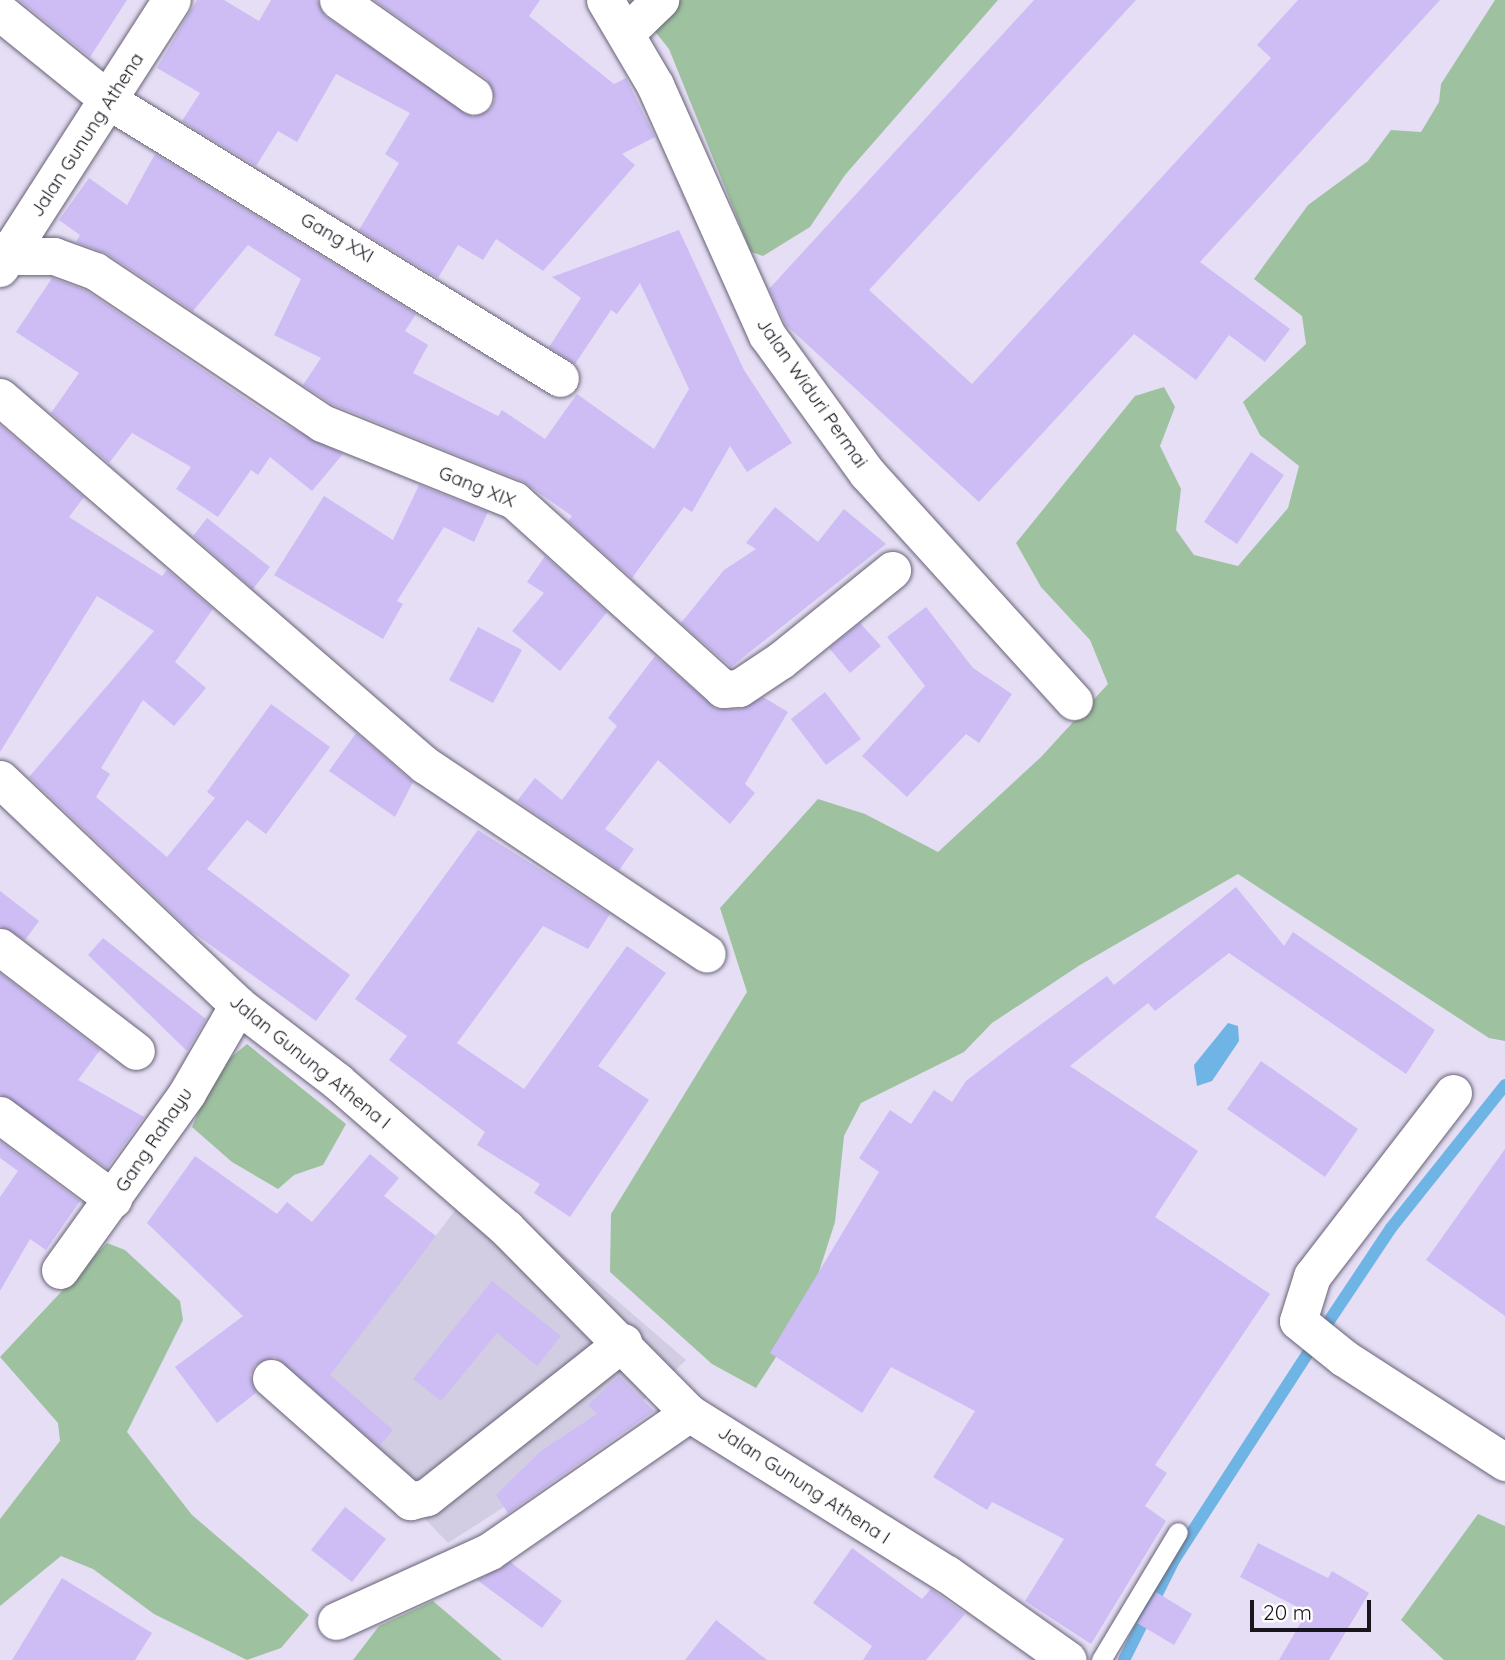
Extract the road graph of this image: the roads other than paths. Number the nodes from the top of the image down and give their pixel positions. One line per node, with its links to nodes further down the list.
1 (173, 0): 8 (street, Jalan Gunung Athena)
2 (338, 0): 7 (street)
3 (605, 0): 6 (street, Jalan Widuri Permai)
4 (660, 0): 6 (street)
5 (0, 12): 8 (street, Gang XXI)
6 (628, 31): 13 (street, Jalan Widuri Permai)
7 (474, 96)
8 (111, 102): 9 (street, Jalan Gunung Athena); 10 (street, Gang XXI)
9 (3, 258): 12 (street, Gang XIX)
10 (560, 378)
11 (0, 397): 16 (street)
12 (892, 570)
13 (1074, 701)
14 (0, 779): 17 (street, Jalan Gunung Athena I)
15 (0, 947): 18 (street)
16 (707, 954)
17 (238, 1005): 21 (street, Gang Rahayu); 23 (street, Jalan Gunung Athena I)
18 (136, 1051)
19 (1453, 1093): 26 (street)
20 (0, 1115): 21 (street)
21 (113, 1199): 22 (street, Gang Rahayu)
22 (61, 1270)
23 (622, 1342): 24 (street); 25 (street, Jalan Gunung Athena I)
24 (271, 1378)
25 (689, 1413): 28 (street); 29 (street, Jalan Gunung Athena I)
26 (1505, 1462)
27 (1178, 1532): 30 (lane)
28 (336, 1621)
29 (1068, 1660)
30 (1101, 1660)

